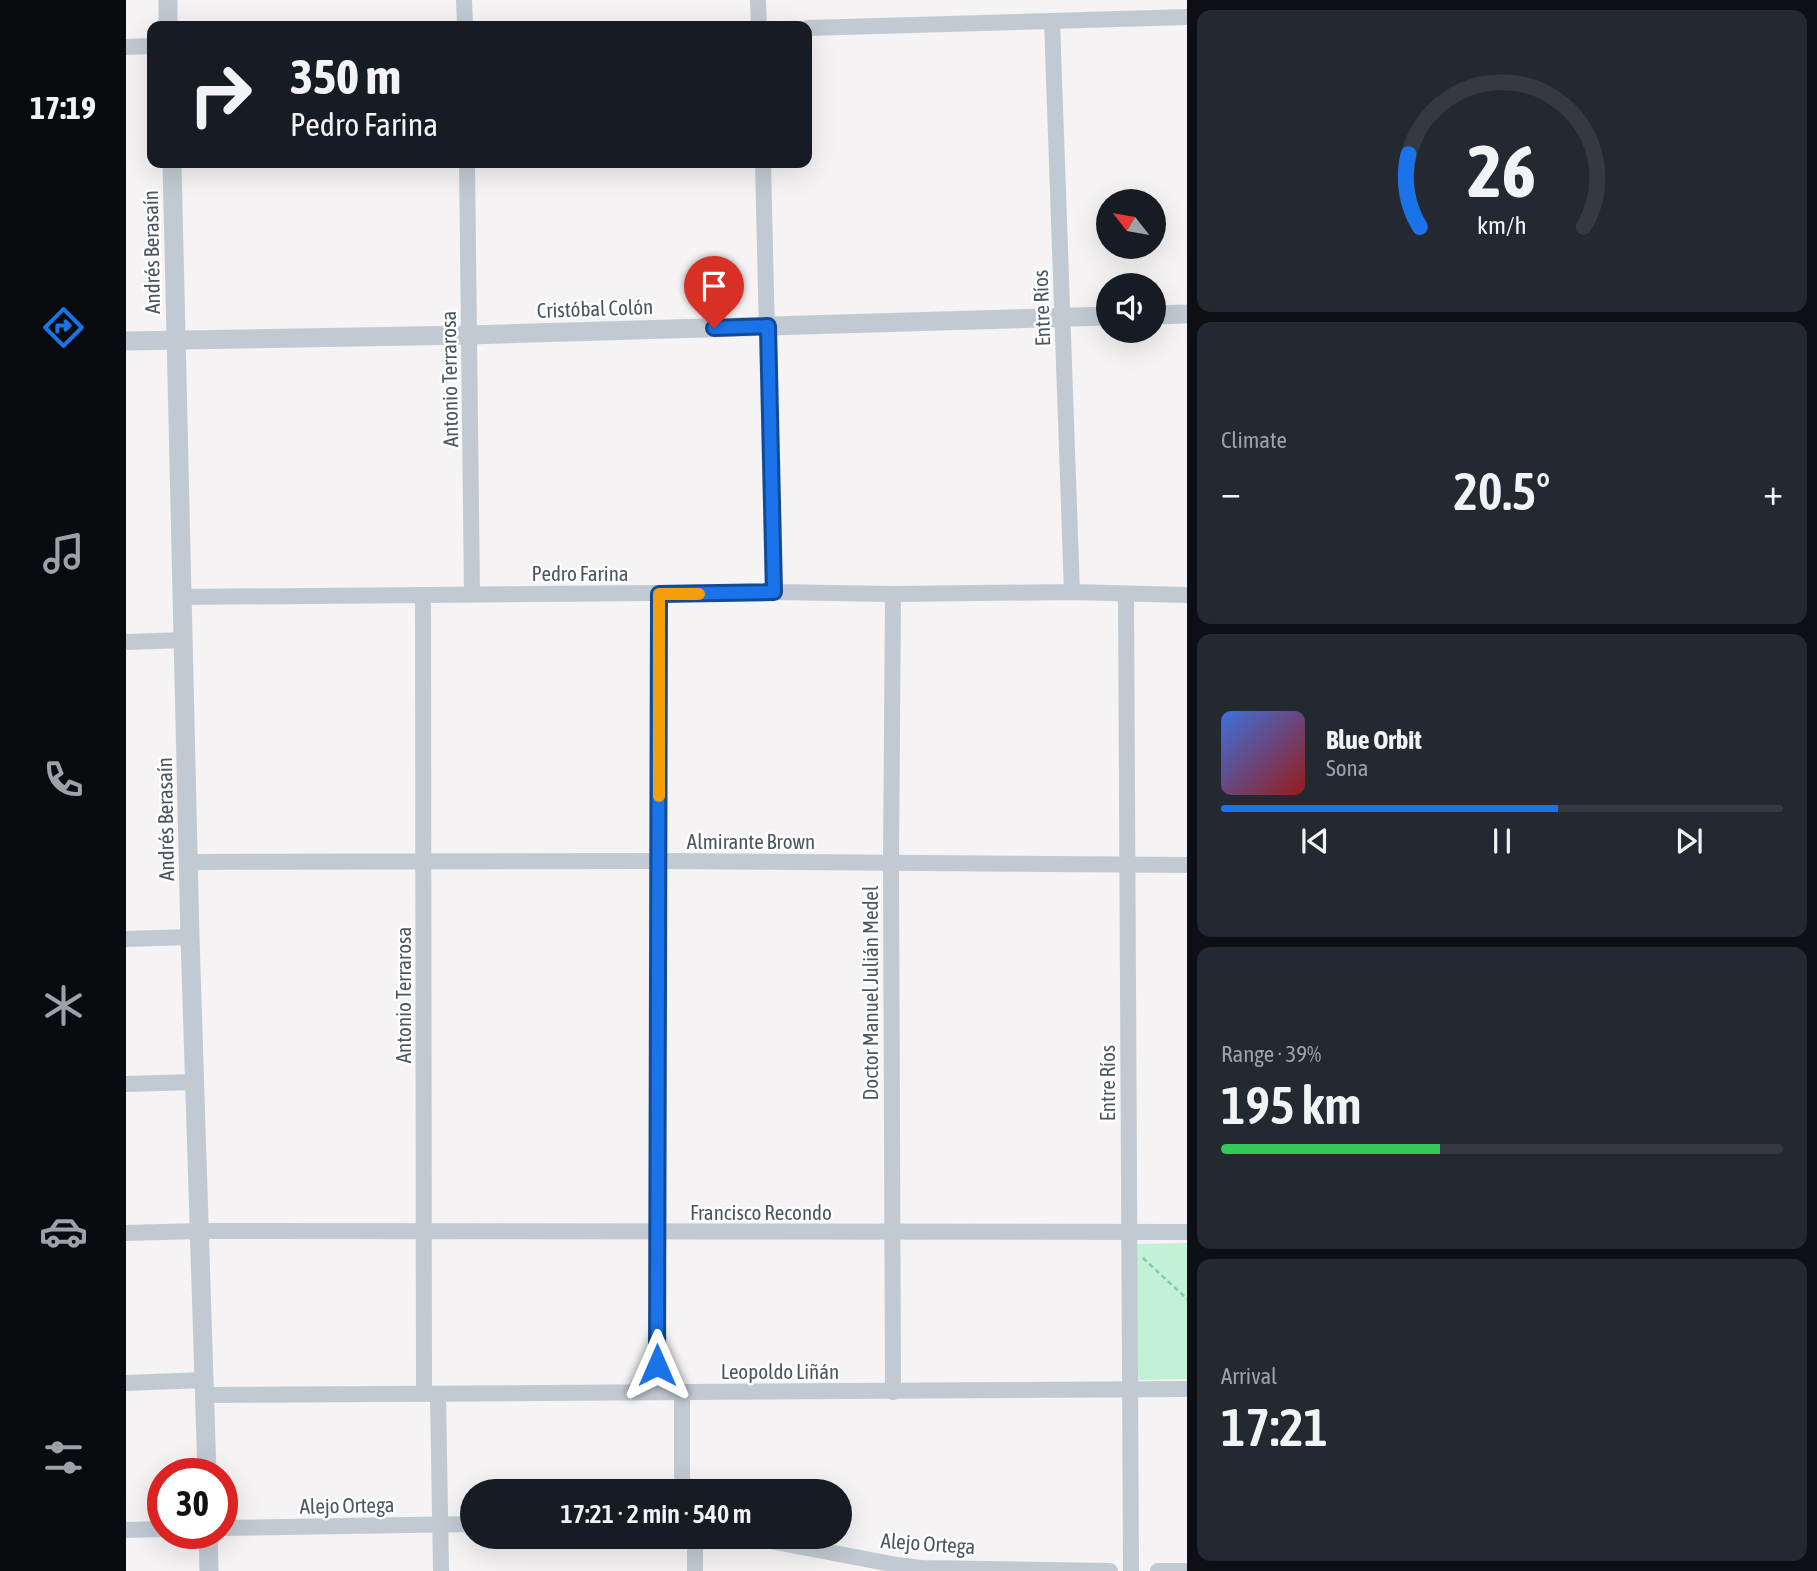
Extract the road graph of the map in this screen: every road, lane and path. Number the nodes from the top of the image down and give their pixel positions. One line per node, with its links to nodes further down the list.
1 (168, 0): 5 (street)
2 (464, 0): 6 (street)
3 (758, 0): 7 (street)
4 (1187, 17): 8 (street)
5 (168, 21)
6 (465, 21)
7 (759, 21)
8 (1052, 22): 9 (street); 18 (street, Entre Ríos)
9 (812, 28)
10 (147, 46): 11 (street)
11 (126, 47)
12 (172, 168): 21 (street, Andrés Berasaín)
13 (467, 168): 20 (street, Antonio Terrarosa)
14 (763, 168): 19 (street)
15 (1187, 314): 16 (street)
16 (1166, 315)
17 (1096, 316): 18 (street, Cristóbal Colón)
18 (1062, 317): 19 (street, Cristóbal Colón); 24 (street, Entre Ríos)
19 (768, 326): 20 (street, Cristóbal Colón); 23 (street)
20 (470, 335): 21 (street, Cristóbal Colón); 25 (street, Antonio Terrarosa)
21 (176, 339): 22 (street, Cristóbal Colón); 31 (street, Andrés Berasaín)
22 (126, 341)
23 (774, 592): 26 (street, Pedro Farina); 27 (street, Pedro Farina)
24 (1072, 592): 27 (street, Pedro Farina); 28 (street, Pedro Farina)
25 (472, 594): 26 (street, Pedro Farina); 29 (street, Pedro Farina)
26 (659, 594): 34 (street)
27 (893, 594): 37 (street, Doctor Manuel Julián Medel)
28 (1126, 594): 30 (street, Pedro Farina); 39 (street, Entre Ríos)
29 (423, 595): 31 (street, Pedro Farina); 36 (street, Antonio Terrarosa)
30 (1187, 595)
31 (182, 597): 32 (street, Andrés Berasaín)
32 (184, 640): 33 (street); 35 (street, Andrés Berasaín)
33 (126, 642)
34 (658, 861): 36 (street, Almirante Brown); 37 (street, Almirante Brown); 49 (street)
35 (188, 862): 36 (street, Almirante Brown); 40 (street, Andrés Berasaín)
36 (424, 862): 45 (street, Antonio Terrarosa)
37 (891, 863): 39 (street, Almirante Brown); 46 (street, Doctor Manuel Julián Medel)
38 (1187, 865): 39 (street, Almirante Brown)
39 (1126, 866): 50 (street, Entre Ríos)
40 (190, 937): 41 (street); 42 (street, Andrés Berasaín)
41 (126, 939)
42 (194, 1082): 43 (street); 44 (street, Andrés Berasaín)
43 (126, 1084)
44 (199, 1231): 45 (street, Francisco Recondo); 48 (street, Francisco Recondo); 53 (street, Andrés Berasaín)
45 (423, 1231): 49 (street, Francisco Recondo); 59 (street, Antonio Terrarosa)
46 (892, 1232): 49 (street, Francisco Recondo); 50 (street, Francisco Recondo); 58 (street, Doctor Manuel Julián Medel)
47 (1187, 1232): 50 (street, Francisco Recondo)
48 (126, 1233)
49 (657, 1233): 56 (street)
50 (1128, 1239): 51 (path); 54 (street, Entre Ríos)
51 (1187, 1299)
52 (126, 1383): 53 (street, Leopoldo Liñán)
53 (204, 1387): 59 (street, Leopoldo Liñán); 60 (street, Andrés Berasaín)
54 (1129, 1389): 55 (street, Leopoldo Liñán); 58 (street, Leopoldo Liñán); 74 (street, Entre Ríos)
55 (1187, 1389)
56 (657, 1392): 57 (street, Leopoldo Liñán); 59 (street, Leopoldo Liñán)
57 (682, 1392): 58 (street, Leopoldo Liñán); 61 (street)
58 (893, 1392)
59 (431, 1394): 62 (street, Antonio Terrarosa)
60 (206, 1458)
61 (682, 1479)
62 (441, 1524): 63 (street, Alejo Ortega); 64 (street, Alejo Ortega); 71 (street, Antonio Terrarosa)
63 (460, 1524)
64 (238, 1528)
65 (147, 1529): 66 (street)
66 (126, 1530)
67 (208, 1549): 70 (street)
68 (695, 1549): 72 (street)
69 (813, 1549): 73 (street, Alejo Ortega)
70 (209, 1571)
71 (442, 1571)
72 (695, 1571)
73 (1110, 1571)
74 (1131, 1571)
75 (1158, 1571): 76 (street)
76 (1187, 1571)

